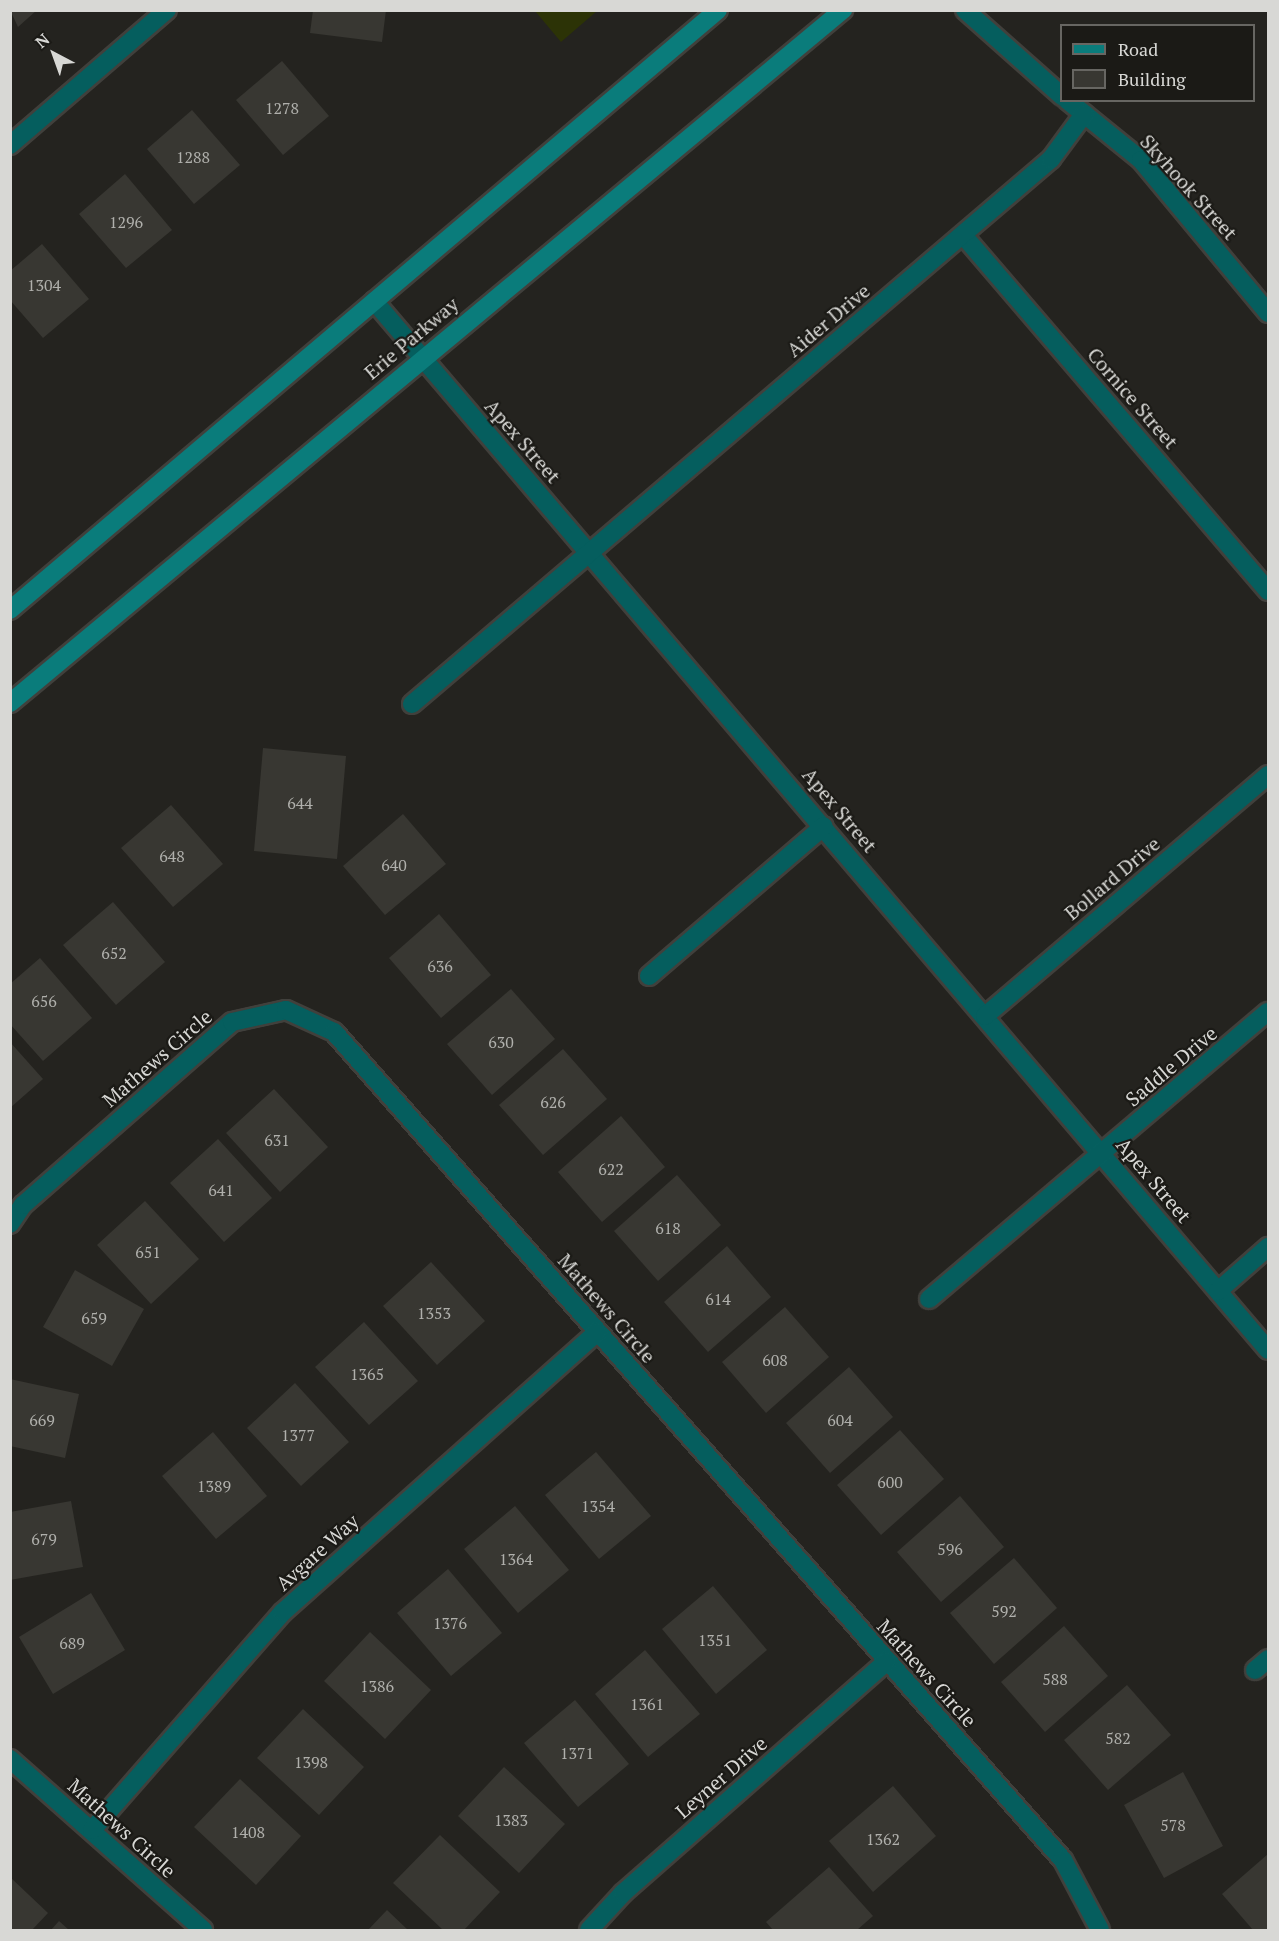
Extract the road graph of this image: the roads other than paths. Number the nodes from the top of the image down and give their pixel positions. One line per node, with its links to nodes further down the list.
1 (166, 10): 8 (street)
2 (718, 10): 10 (main road)
3 (843, 10): 12 (main road, Erie Parkway)
4 (965, 10): 5 (street)
5 (1060, 94)
6 (1069, 102): 7 (street, Skyhook Street)
7 (1084, 114): 9 (street, Aider Drive); 11 (street, Skyhook Street)
8 (10, 145)
9 (963, 235): 13 (street, Aider Drive); 14 (street, Cornice Street)
10 (374, 301): 12 (street, Apex Street); 15 (main road)
11 (1269, 313)
12 (422, 358): 13 (street, Apex Street); 16 (main road, Erie Parkway)
13 (590, 551): 17 (street, Aider Drive); 19 (street, Apex Street)
14 (1269, 591)
15 (10, 610)
16 (10, 703)
17 (412, 704)
18 (1269, 775): 22 (street, Bollard Drive)
19 (824, 826): 20 (street); 22 (street, Apex Street)
20 (649, 976)
21 (1269, 1012): 23 (street, Saddle Drive)
22 (985, 1016): 23 (street, Apex Street)
23 (1102, 1153): 26 (street, Apex Street); 27 (street, Saddle Drive)
24 (10, 1224): 28 (street, Mathews Circle)
25 (1269, 1247): 26 (street)
26 (1218, 1291): 29 (street, Apex Street)
27 (929, 1299)
28 (597, 1332): 30 (street, Mathews Circle); 32 (street, Avgare Way)
29 (1269, 1350)
30 (886, 1661): 34 (street, Leyner Drive); 35 (street, Mathews Circle)
31 (10, 1759): 32 (street, Mathews Circle)
32 (92, 1830): 33 (street, Mathews Circle)
33 (203, 1930)
34 (589, 1930)
35 (1100, 1930)

